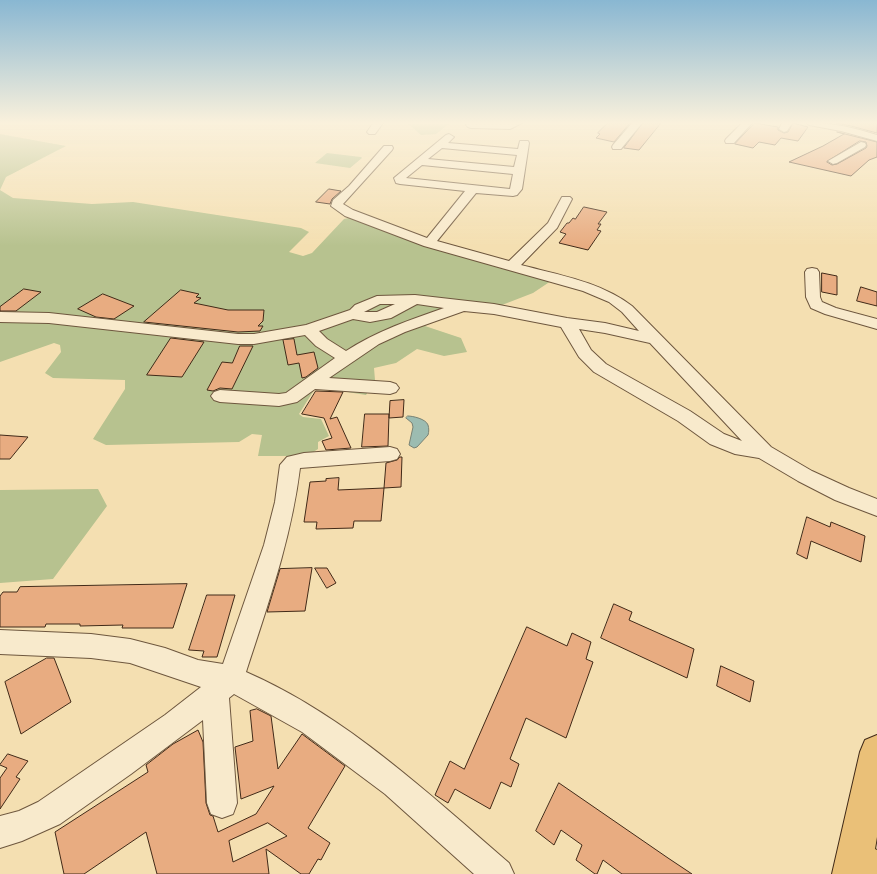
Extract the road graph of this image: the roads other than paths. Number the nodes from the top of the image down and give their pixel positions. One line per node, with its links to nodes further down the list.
1 (374, 164): 8 (street)
2 (419, 164): 6 (street)
3 (443, 164): 5 (street)
4 (519, 164): 5 (street)
5 (518, 170): 6 (street)
6 (473, 189): 8 (street)
7 (566, 199): 9 (street)
8 (429, 243): 9 (street)
9 (511, 267): 20 (street)
10 (812, 272): 17 (street)
11 (415, 299): 12 (street); 13 (street); 14 (street)
12 (463, 306): 16 (street); 18 (street)
13 (390, 313): 14 (street); 18 (street)
14 (354, 314): 19 (street)
15 (0, 317): 19 (street)
16 (567, 323): 20 (street); 25 (street)
17 (877, 324)
18 (403, 327): 21 (street)
19 (312, 333): 21 (street); 22 (street)
20 (655, 339): 25 (street)
21 (346, 358): 22 (street)
22 (318, 379): 23 (street); 24 (street)
23 (390, 388)
24 (220, 396)
25 (764, 452): 27 (street)
26 (390, 454): 29 (street)
27 (877, 508)
28 (0, 642): 29 (street)
29 (223, 685): 31 (street); 32 (street); 34 (street)
30 (877, 752): 33 (main road)
31 (222, 803)
32 (2, 834)
33 (861, 867)
34 (498, 874)

